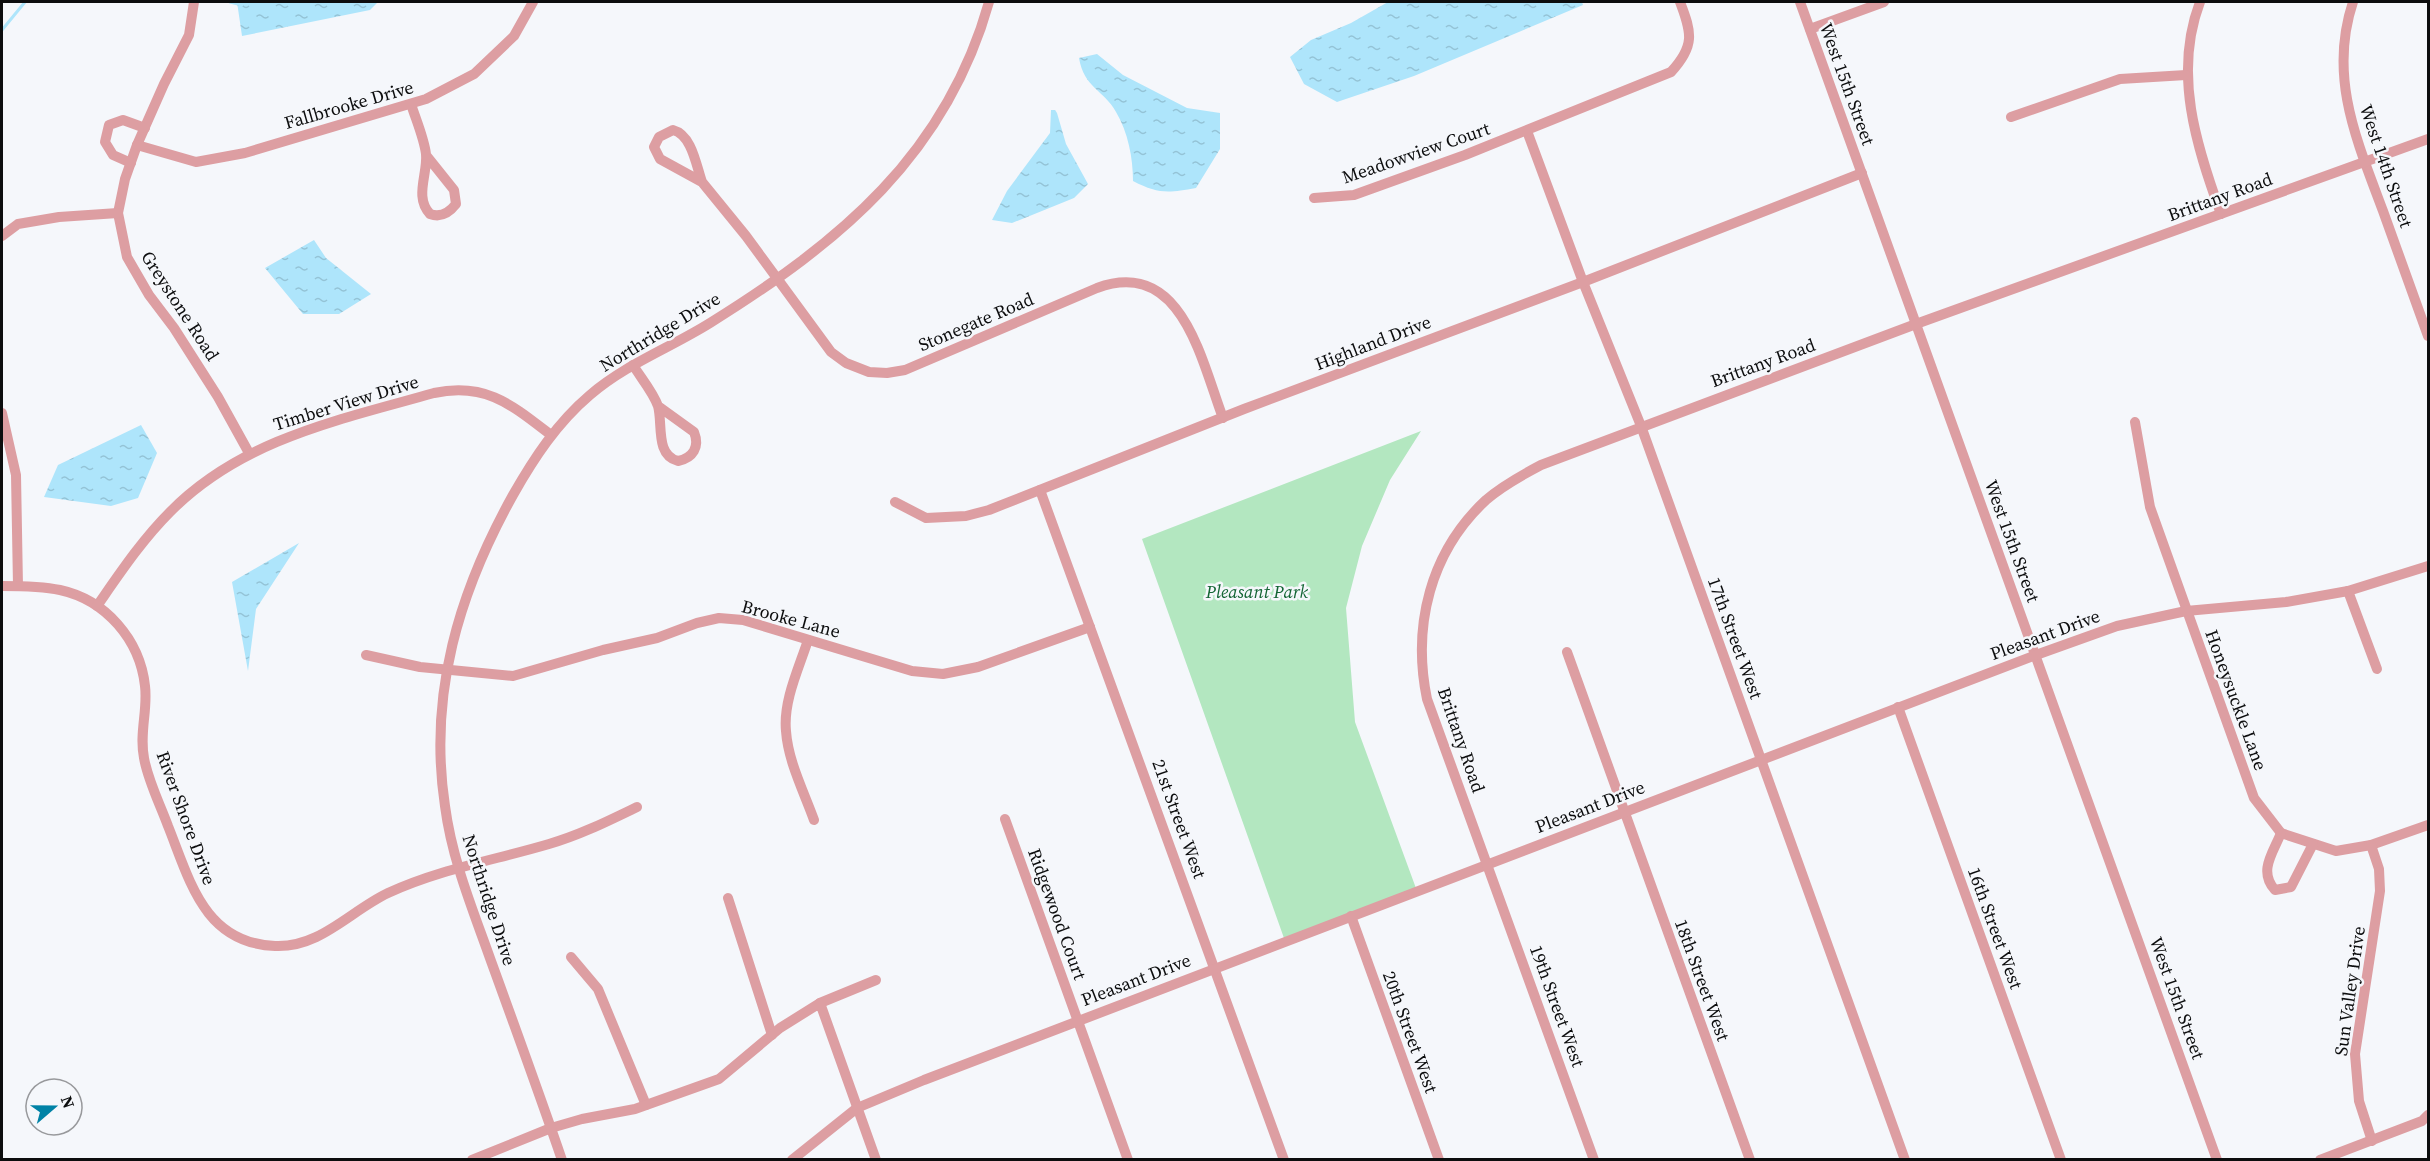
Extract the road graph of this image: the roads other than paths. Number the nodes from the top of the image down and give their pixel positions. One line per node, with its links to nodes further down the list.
1 (194, 2): 13 (street, Greystone Road)
2 (533, 2): 11 (street, Fallbrooke Drive)
3 (989, 2): 26 (street, Northridge Drive)
4 (1680, 2): 14 (street, Meadowview Court)
5 (1800, 2): 9 (street, West 15th Street)
6 (1884, 2): 9 (street)
7 (2200, 2): 10 (street)
8 (2354, 2): 18 (street, West 14th Street)
9 (1810, 29): 20 (street, West 15th Street)
10 (2186, 75): 12 (street); 24 (street)
11 (411, 104): 16 (street, Fallbrooke Drive); 17 (street)
12 (2011, 117)
13 (145, 128): 16 (street, Greystone Road); 19 (street)
14 (1527, 131): 22 (street, Meadowview Court); 27 (street, 17th Street West)
15 (2428, 139): 18 (street, Brittany Road)
16 (137, 145): 19 (street, Greystone Road)
17 (426, 155): 17 (street)
18 (2365, 162): 24 (street, Brittany Road); 29 (street, West 14th Street)
19 (131, 163): 23 (street, Greystone Road)
20 (1862, 173): 27 (street, Highland Drive); 30 (street, West 15th Street)
21 (702, 182): 21 (street); 26 (street, Stonegate Road)
22 (1314, 198)
23 (118, 213): 25 (street); 39 (street, Greystone Road)
24 (2221, 214): 30 (street, Brittany Road)
25 (2, 236)
26 (777, 278): 32 (street, Northridge Drive); 35 (street, Stonegate Road)
27 (1583, 282): 35 (street, Highland Drive); 37 (street, 17th Street West)
28 (2428, 301): 29 (street)
29 (2417, 305): 31 (street, West 14th Street)
30 (1916, 324): 37 (street, Brittany Road); 52 (street, West 15th Street)
31 (2428, 336)
32 (633, 365): 33 (street); 38 (street, Northridge Drive)
33 (658, 406): 33 (street)
34 (2, 413): 44 (street)
35 (1223, 418): 40 (street, Highland Drive)
36 (2135, 422): 47 (street, Honeysuckle Lane)
37 (1641, 426): 56 (street, 17th Street West); 65 (street, Brittany Road)
38 (551, 435): 39 (street, Timber View Drive); 54 (street, Northridge Drive)
39 (249, 453): 46 (street, Timber View Drive)
40 (1040, 490): 41 (street, Highland Drive); 48 (street, 21st Street West)
41 (895, 502)
42 (2428, 566): 45 (street, Pleasant Drive)
43 (2, 586): 44 (street, River Shore Drive)
44 (18, 586): 46 (street, River Shore Drive)
45 (2348, 591): 47 (street, Pleasant Drive); 53 (street)
46 (97, 606): 66 (street, River Shore Drive)
47 (2186, 611): 52 (street, Pleasant Drive); 62 (street, Honeysuckle Lane)
48 (1090, 627): 49 (street, Brooke Lane); 70 (street, 21st Street West)
49 (808, 640): 54 (street, Brooke Lane); 60 (street)
50 (1567, 652): 58 (street, 18th Street West)
51 (366, 655): 54 (street, Brooke Lane)
52 (2036, 655): 55 (street, Pleasant Drive); 91 (street, West 15th Street)
53 (2377, 669)
54 (445, 671): 66 (street, Northridge Drive)
55 (1898, 707): 56 (street, Pleasant Drive); 90 (street, 16th Street West)
56 (1761, 759): 58 (street, Pleasant Drive); 89 (street, 17th Street West)
57 (637, 807): 66 (street, River Shore Drive)
58 (1624, 812): 65 (street, Pleasant Drive); 88 (street, 18th Street West)
59 (1005, 819): 73 (street, Ridgewood Court)
60 (814, 820)
61 (2428, 825): 64 (street)
62 (2282, 833): 63 (street); 63 (street)
63 (2313, 844): 64 (street)
64 (2371, 845): 79 (street, Sun Valley Drive)
65 (1488, 864): 68 (street, Pleasant Drive); 87 (street, 19th Street West)
66 (457, 867): 78 (street, Northridge Drive)
67 (728, 898): 74 (street)
68 (1351, 916): 70 (street, Pleasant Drive); 86 (street, 20th Street West)
69 (571, 957): 75 (street)
70 (1215, 968): 73 (street, Pleasant Drive); 85 (street, 21st Street West)
71 (876, 980): 72 (street)
72 (820, 1004): 74 (street); 76 (street)
73 (1078, 1020): 76 (street, Pleasant Drive); 84 (street, Ridgewood Court)
74 (772, 1035): 75 (street)
75 (646, 1105): 78 (street)
76 (857, 1108): 82 (street, Pleasant Drive); 83 (street)
77 (2428, 1115): 79 (street)
78 (551, 1128): 80 (street); 81 (street, Northridge Drive)
79 (2372, 1141): 92 (street)
80 (472, 1160)
81 (562, 1160)
82 (792, 1160)
83 (876, 1160)
84 (1128, 1160)
85 (1284, 1160)
86 (1439, 1160)
87 (1594, 1160)
88 (1750, 1160)
89 (1905, 1160)
90 (2061, 1160)
91 (2217, 1160)
92 (2320, 1160)

